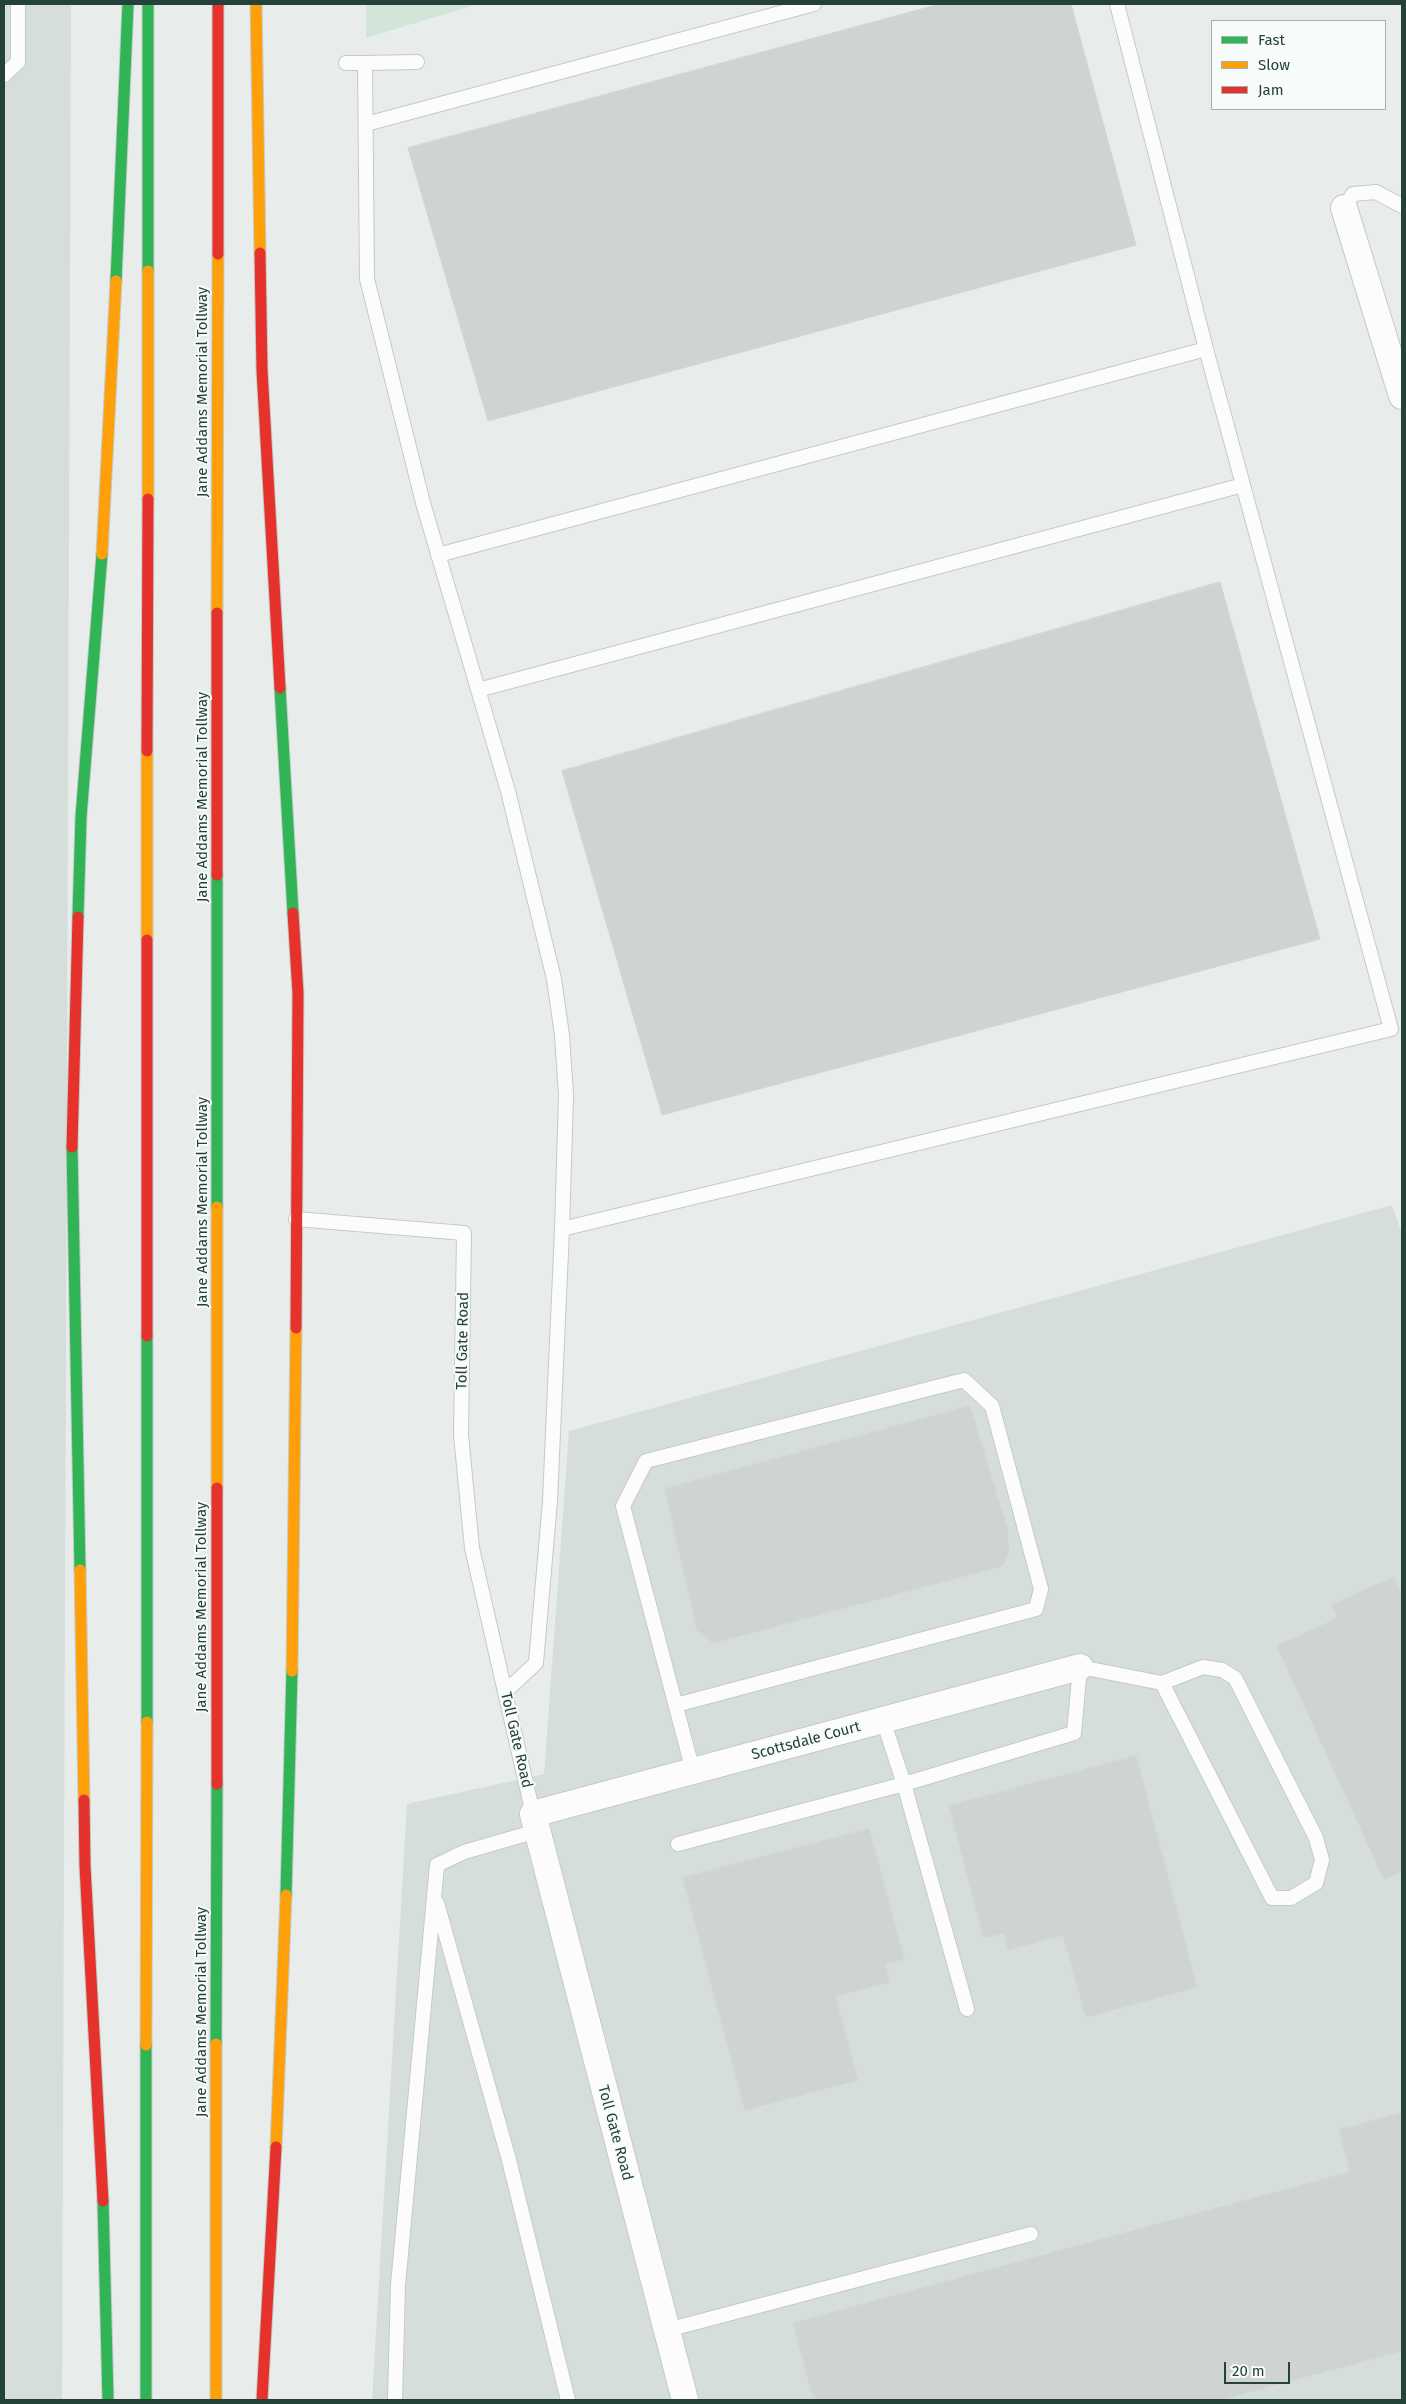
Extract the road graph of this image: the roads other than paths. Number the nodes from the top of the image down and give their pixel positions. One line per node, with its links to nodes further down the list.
1 (18, 4): 11 (lane)
2 (128, 4): 35 (highway)
3 (148, 4): 36 (highway)
4 (218, 4): 37 (highway, Jane Addams Memorial Tollway)
5 (256, 4): 20 (highway)
6 (814, 4): 12 (lane)
7 (1117, 4): 15 (lane)
8 (417, 62): 10 (lane)
9 (346, 63): 10 (lane)
10 (365, 63): 12 (lane)
11 (4, 75)
12 (366, 124): 18 (lane)
13 (1402, 206): 14 (lane)
14 (1344, 208): 16 (street)
15 (1206, 349): 17 (lane); 18 (lane)
16 (1402, 396)
17 (1243, 485): 19 (lane); 21 (lane)
18 (438, 555): 19 (lane)
19 (478, 690): 21 (lane)
20 (296, 1219): 24 (lane, Toll Gate Road); 38 (highway)
21 (562, 1229): 24 (lane)
22 (1080, 1667): 23 (lane); 26 (street, Scottsdale Court); 28 (lane)
23 (1162, 1683): 23 (lane)
24 (504, 1692): 29 (lane, Toll Gate Road)
25 (676, 1705): 25 (lane); 27 (lane)
26 (883, 1720): 27 (street, Scottsdale Court); 28 (lane)
27 (693, 1771): 29 (street, Scottsdale Court)
28 (904, 1784): 30 (lane); 32 (lane)
29 (535, 1822): 31 (lane); 34 (street, Toll Gate Road)
30 (678, 1844)
31 (434, 1894): 39 (lane); 40 (lane)
32 (967, 2009)
33 (1031, 2234): 34 (lane)
34 (666, 2330): 41 (street, Toll Gate Road)
35 (108, 2400)
36 (146, 2400)
37 (216, 2400)
38 (262, 2400)
39 (395, 2400)
40 (568, 2400)
41 (685, 2400)

